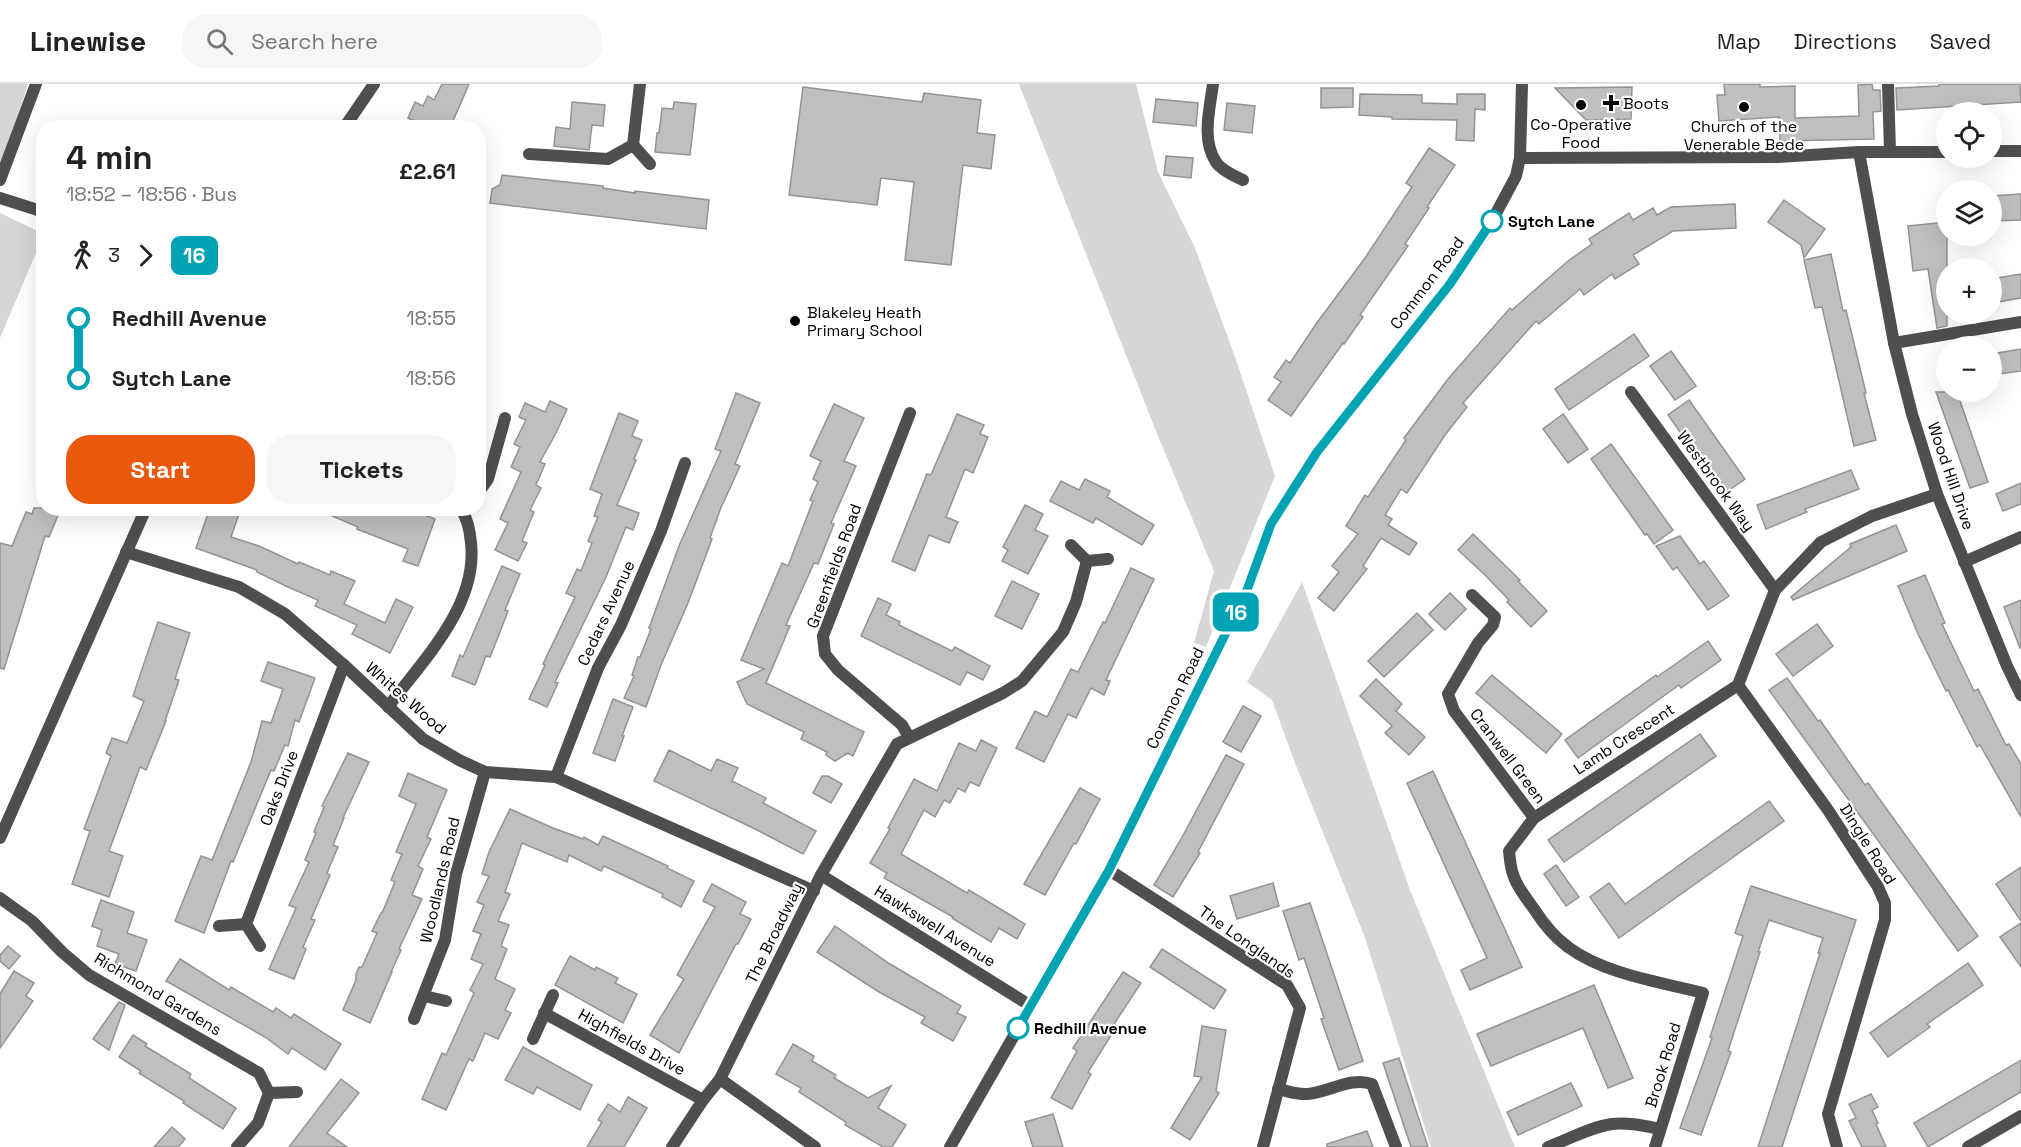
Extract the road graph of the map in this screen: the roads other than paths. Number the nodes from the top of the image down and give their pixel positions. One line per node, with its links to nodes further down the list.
1 (36, 84): 17 (street)
2 (374, 84): 7 (street)
3 (640, 84): 8 (street)
4 (1213, 84): 18 (street)
5 (1522, 84): 15 (street, Common Road)
6 (1888, 84): 12 (street)
7 (349, 120)
8 (633, 145): 14 (street); 16 (street)
9 (2002, 151): 10 (street)
10 (2021, 151)
11 (1859, 152): 12 (street); 15 (street); 22 (street, Wood Hill Drive)
12 (1890, 152): 13 (street)
13 (1936, 152)
14 (530, 154)
15 (1520, 158): 48 (street, Common Road)
16 (651, 164)
17 (0, 180)
18 (1243, 180)
19 (0, 198): 20 (street)
20 (36, 209)
21 (2021, 322): 22 (street)
22 (1894, 343): 28 (street, Wood Hill Drive)
23 (1631, 392): 37 (street, Westbrook Way)
24 (910, 413): 43 (street, Greenfields Road)
25 (505, 418): 27 (street)
26 (685, 463): 45 (street, Cedars Avenue)
27 (486, 482)
28 (1937, 494): 36 (street, Wood Hill Drive); 37 (street)
29 (142, 516): 33 (street)
30 (466, 516): 42 (street)
31 (2021, 537): 36 (street)
32 (1071, 545): 35 (street)
33 (126, 552): 39 (street, Whites Wood); 47 (street)
34 (1108, 559): 35 (street)
35 (1087, 561): 43 (street, The Broadway)
36 (1964, 561): 41 (street, Wood Hill Drive)
37 (1775, 590): 40 (street)
38 (1472, 594): 46 (street, Cranwell Green)
39 (344, 665): 42 (street, Whites Wood); 52 (street, Oaks Drive)
40 (1738, 685): 46 (street, Lamb Crescent); 78 (street, Dingle Road)
41 (2021, 695)
42 (388, 707): 44 (street, Whites Wood)
43 (909, 737): 49 (street, The Broadway)
44 (485, 772): 45 (street, Whites Wood); 57 (street, Woodlands Road)
45 (556, 777): 50 (street, Whites Wood)
46 (1534, 818): 55 (street, Lamb Crescent)
47 (0, 838)
48 (1109, 870): 59 (street, Common Road); 64 (street, The Longlands)
49 (821, 875): 50 (street, The Broadway); 59 (street, Hawkswell Avenue)
50 (814, 891): 63 (street, The Broadway)
51 (0, 898): 66 (street, Richmond Gardens)
52 (246, 924): 53 (street); 54 (street)
53 (219, 926)
54 (260, 945)
55 (1703, 993): 69 (street, Brook Road)
56 (553, 995): 60 (street)
57 (424, 996): 58 (street); 61 (street, Woodlands Road)
58 (447, 1001)
59 (1031, 1006): 73 (street, Common Road)
60 (544, 1013): 62 (street); 67 (street, Highfields Drive)
61 (414, 1019)
62 (533, 1039)
63 (720, 1079): 67 (street, The Broadway); 72 (street)
64 (1278, 1089): 74 (street, The Longlands); 75 (street)
65 (297, 1092): 66 (street)
66 (269, 1094): 70 (street)
67 (703, 1100): 71 (street, The Broadway)
68 (2021, 1116): 79 (street)
69 (1660, 1129): 76 (street); 77 (street, Brook Road)
70 (237, 1147)
71 (672, 1147)
72 (815, 1147)
73 (950, 1147)
74 (1263, 1147)
75 (1396, 1147)
76 (1548, 1147)
77 (1655, 1147)
78 (1837, 1147)
79 (1968, 1147)

